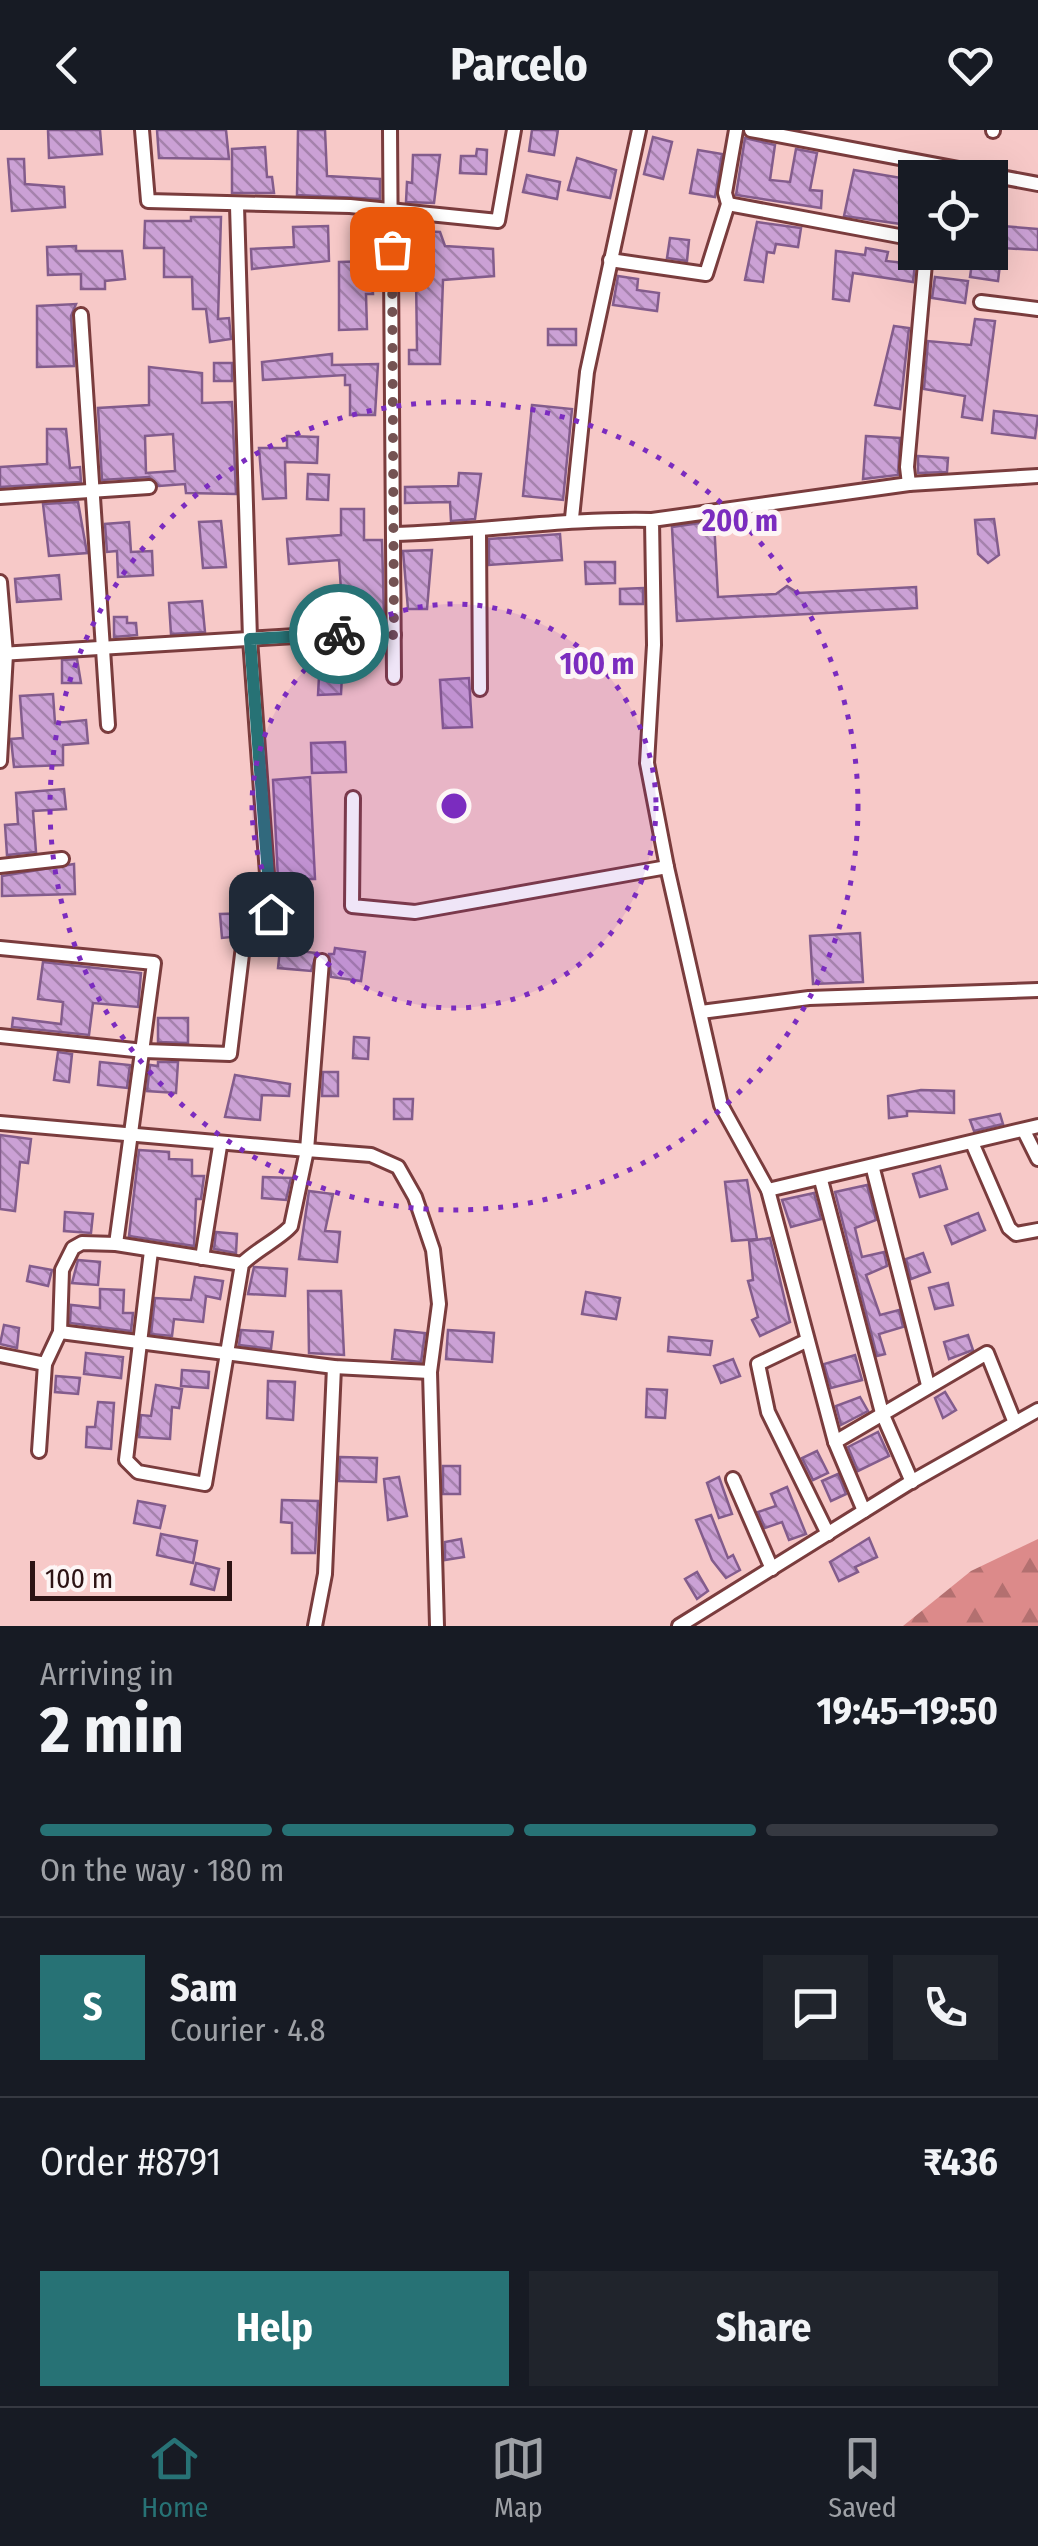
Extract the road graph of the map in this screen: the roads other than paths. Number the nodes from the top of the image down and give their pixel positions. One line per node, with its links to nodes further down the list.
1 (142, 130): 11 (street)
2 (390, 130): 12 (street)
3 (514, 130): 12 (street)
4 (639, 130): 14 (street)
5 (736, 130): 10 (street)
6 (750, 130): 7 (street)
7 (898, 162)
8 (1008, 180): 9 (street)
9 (1038, 184)
10 (728, 204): 13 (street); 14 (street)
11 (236, 206): 12 (street); 30 (street)
12 (392, 213): 27 (street)
13 (898, 235)
14 (610, 260): 24 (street)
15 (924, 270): 20 (street)
16 (981, 302): 17 (street)
17 (1038, 310)
18 (81, 315): 22 (street)
19 (1038, 476): 20 (street)
20 (910, 484): 25 (street)
21 (149, 487): 22 (street)
22 (90, 491): 23 (street); 31 (street)
23 (0, 497)
24 (572, 518): 25 (street); 26 (street)
25 (652, 520): 40 (street)
26 (479, 532): 27 (street); 34 (street)
27 (394, 534): 29 (street)
28 (0, 582): 32 (street)
29 (394, 635): 30 (street); 33 (street)
30 (250, 639): 31 (street); 46 (street)
31 (103, 650): 32 (street); 35 (street)
32 (3, 654): 36 (street)
33 (394, 677)
34 (480, 689)
35 (108, 726)
36 (0, 761)
37 (352, 798): 40 (street)
38 (62, 859): 39 (street)
39 (0, 866)
40 (667, 867): 44 (street)
41 (0, 948): 46 (street)
42 (322, 960): 52 (street)
43 (1038, 990): 44 (street)
44 (701, 1012): 56 (street)
45 (0, 1036): 46 (street)
46 (144, 1051): 49 (street)
47 (0, 1123): 49 (street)
48 (1031, 1129): 50 (street); 53 (street)
49 (132, 1137): 51 (street); 58 (street)
50 (972, 1145): 54 (street); 57 (street)
51 (220, 1146): 52 (street); 60 (street)
52 (307, 1150): 61 (street); 69 (street)
53 (1038, 1159)
54 (872, 1169): 55 (street); 70 (street)
55 (821, 1180): 56 (street); 72 (street)
56 (768, 1190): 64 (street)
57 (1038, 1230)
58 (116, 1244): 59 (street); 62 (street)
59 (152, 1251): 60 (street); 63 (street)
60 (202, 1258): 61 (street)
61 (242, 1264): 65 (street)
62 (60, 1332): 63 (street); 67 (street)
63 (140, 1340): 65 (street); 65 (street)
64 (806, 1341): 74 (street); 79 (street)
65 (227, 1352): 68 (street)
66 (0, 1356): 67 (street)
67 (44, 1364): 75 (street)
68 (334, 1366): 69 (street); 81 (street)
69 (430, 1372): 82 (street)
70 (928, 1385): 72 (street); 73 (street)
71 (1038, 1410): 73 (street)
72 (882, 1413): 74 (street); 77 (street)
73 (1015, 1423): 77 (street)
74 (834, 1442): 78 (street)
75 (39, 1451)
76 (734, 1478): 80 (street)
77 (912, 1482): 78 (street)
78 (864, 1511): 79 (street)
79 (828, 1534): 80 (street)
80 (772, 1569): 83 (street)
81 (315, 1626)
82 (436, 1626)
83 (679, 1626)

